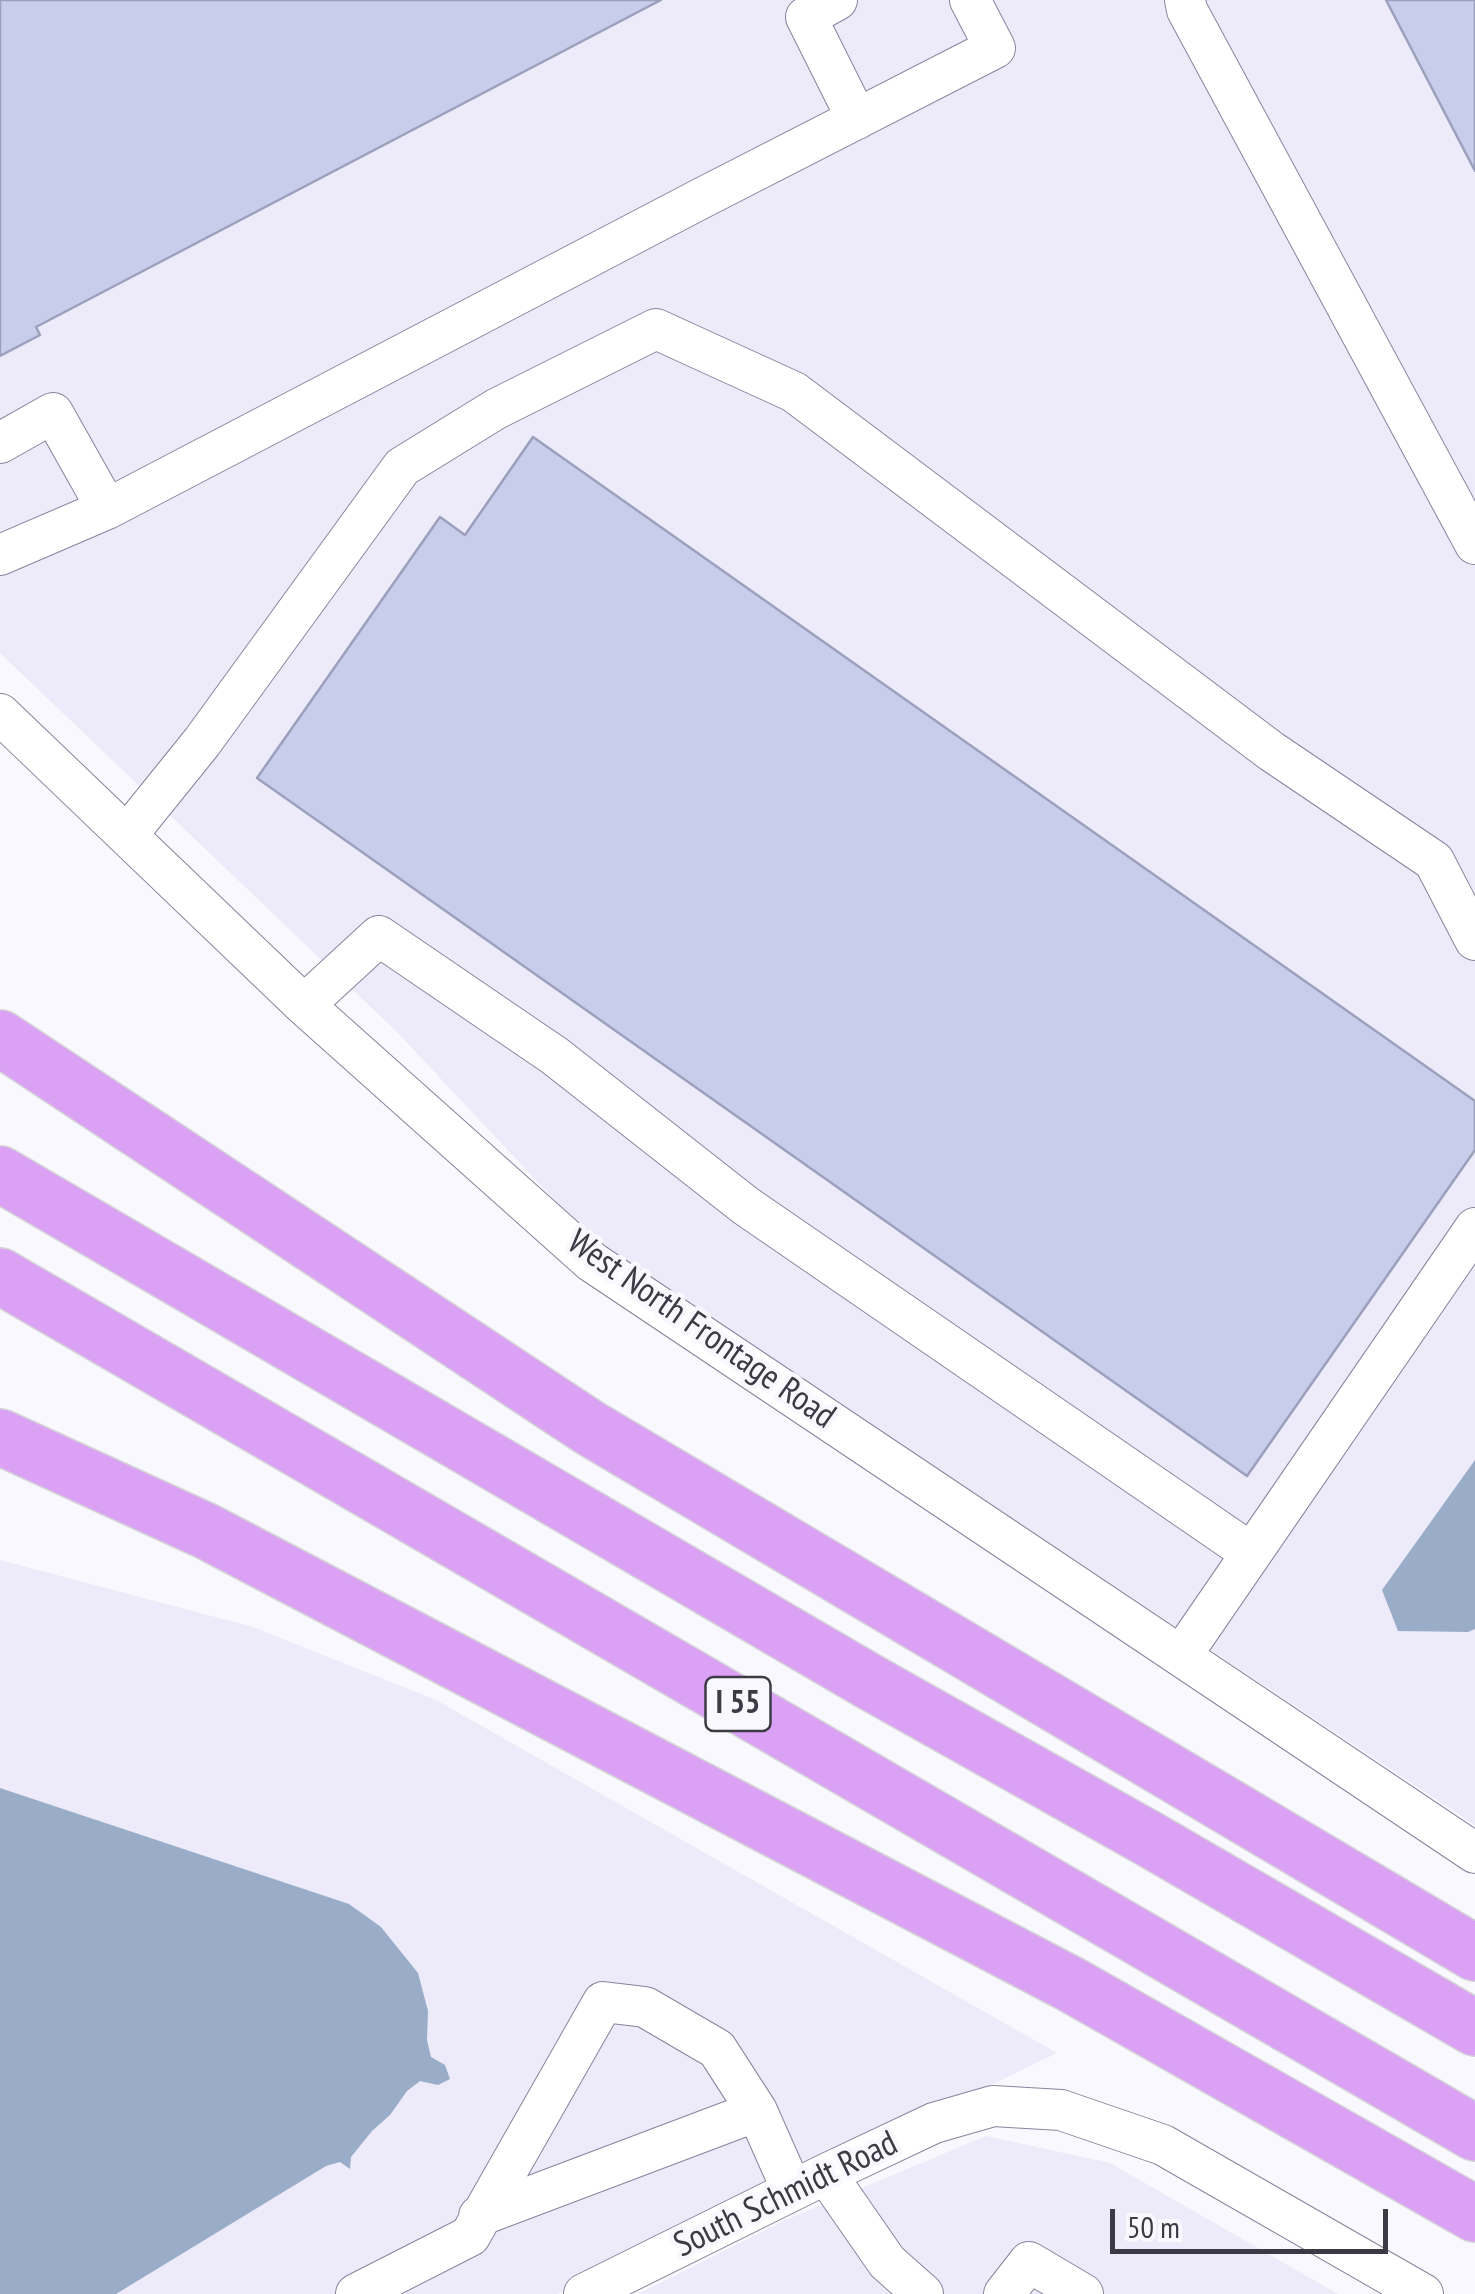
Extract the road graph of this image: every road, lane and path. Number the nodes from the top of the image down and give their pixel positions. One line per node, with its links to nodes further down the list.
1 (837, 0): 4 (street)
2 (970, 0): 4 (street)
3 (1186, 0): 7 (street)
4 (857, 119): 6 (street)
5 (0, 442): 6 (street)
6 (107, 509): 8 (street)
7 (1475, 544)
8 (0, 555)
9 (0, 714): 10 (street, West North Frontage Road)
10 (127, 835): 11 (street); 12 (street, West North Frontage Road)
11 (1475, 940)
12 (304, 1004): 18 (street); 19 (street, West North Frontage Road)
13 (0, 1038): 21 (highway)
14 (0, 1174): 22 (highway, I 55)
15 (1475, 1228): 18 (street)
16 (0, 1276): 24 (highway, I 55)
17 (0, 1437): 26 (highway)
18 (1252, 1553): 19 (street)
19 (1181, 1656): 20 (street, West North Frontage Road)
20 (1475, 1854)
21 (1475, 1953)
22 (1475, 2028)
23 (757, 2111): 25 (street); 27 (street); 27 (street)
24 (1475, 2133)
25 (809, 2182): 29 (street, South Schmidt Road); 30 (street); 33 (street, South Schmidt Road)
26 (1475, 2214)
27 (479, 2216): 28 (street)
28 (356, 2294)
29 (584, 2294)
30 (923, 2294)
31 (1004, 2294): 32 (street)
32 (1083, 2294)
33 (1423, 2294)

